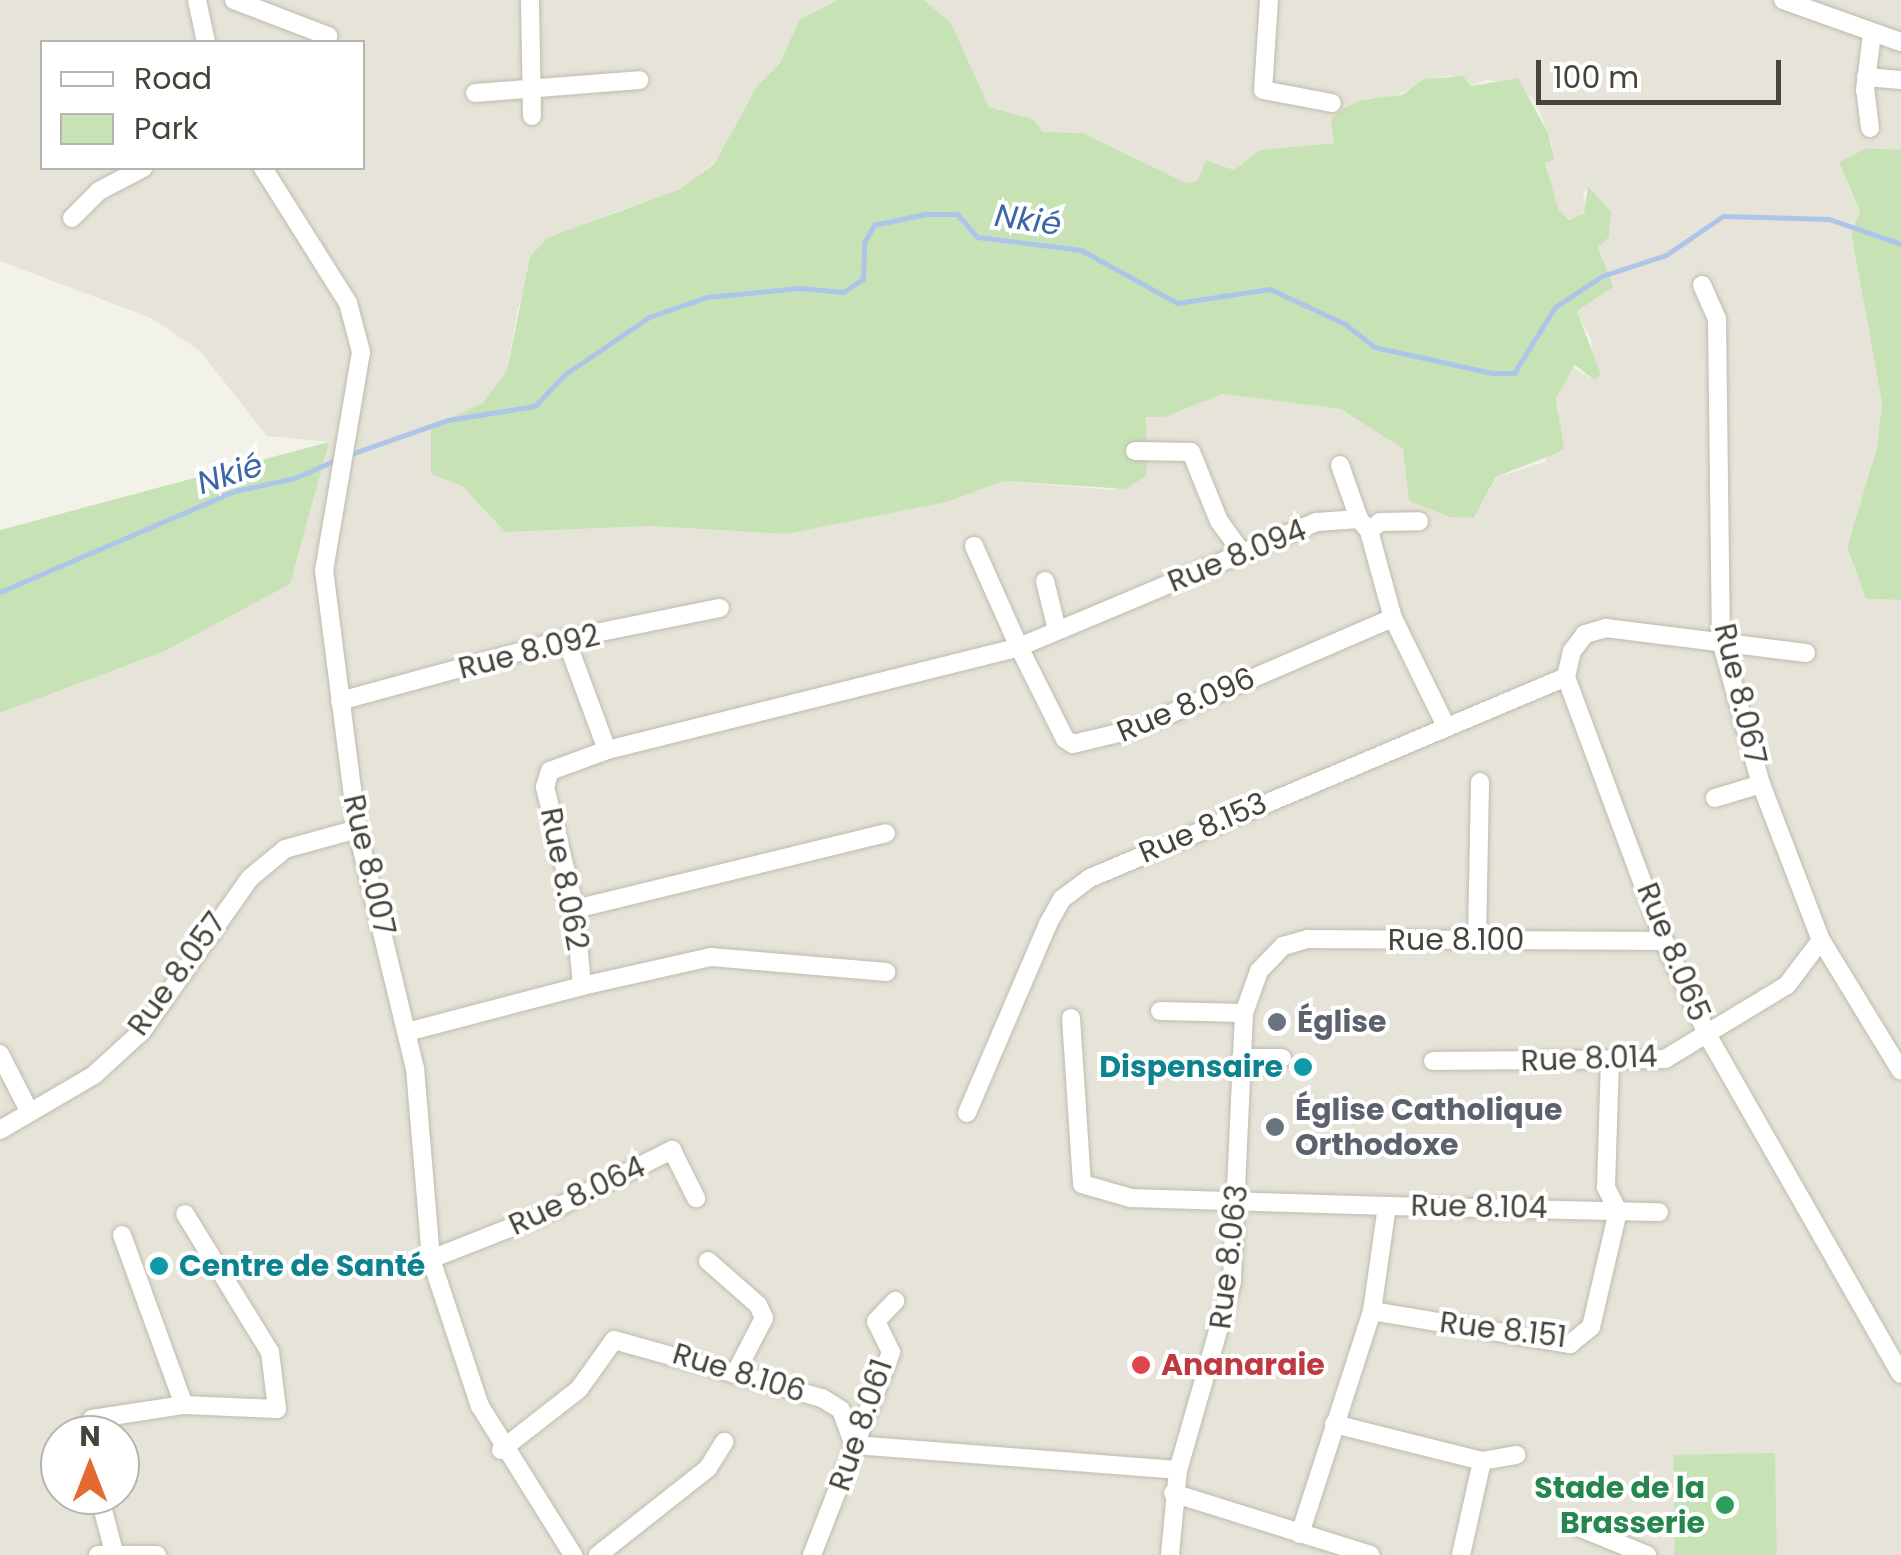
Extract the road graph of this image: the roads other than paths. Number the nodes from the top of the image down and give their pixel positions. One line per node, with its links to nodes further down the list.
1 (197, 0): 8 (street)
2 (234, 0): 7 (street)
3 (530, 0): 13 (street)
4 (1269, 0): 15 (street)
5 (1783, 0): 6 (street)
6 (1872, 34): 9 (street); 10 (street)
7 (328, 36)
8 (206, 40)
9 (1901, 42)
10 (1866, 77): 12 (street); 17 (street)
11 (639, 80): 13 (street)
12 (1901, 80)
13 (534, 91): 14 (street); 16 (street)
14 (475, 93)
15 (1332, 103)
16 (532, 116)
17 (1870, 128)
18 (139, 170): 20 (street)
19 (264, 170): 37 (street, Rue 8.007)
20 (72, 218)
21 (1702, 285): 33 (street, Rue 8.067)
22 (1135, 451): 27 (street)
23 (1340, 465): 25 (street)
24 (1419, 521): 25 (street, Rue 8.094)
25 (1364, 525): 27 (street, Rue 8.094); 30 (street)
26 (974, 546): 34 (street, Rue 8.096)
27 (1240, 552): 31 (street, Rue 8.094)
28 (1044, 581): 31 (street)
29 (720, 608): 32 (street, Rue 8.092)
30 (1393, 618): 34 (street, Rue 8.096); 38 (street)
31 (1057, 630): 34 (street, Rue 8.094)
32 (566, 639): 37 (street, Rue 8.092); 39 (street)
33 (1721, 641): 35 (street); 36 (street); 41 (street, Rue 8.067)
34 (1018, 647): 39 (street, Rue 8.094)
35 (1806, 653)
36 (1566, 678): 38 (street, Rue 8.153); 47 (street, Rue 8.065)
37 (340, 701): 43 (street, Rue 8.007)
38 (1445, 724): 64 (street, Rue 8.153)
39 (606, 750): 45 (street, Rue 8.062)
40 (1480, 782): 46 (street)
41 (1760, 784): 42 (street); 48 (street, Rue 8.067)
42 (1715, 798)
43 (356, 829): 55 (street, Rue 8.007); 63 (street, Rue 8.057)
44 (886, 833): 45 (street)
45 (575, 909): 51 (street, Rue 8.062)
46 (1477, 940): 47 (street, Rue 8.100); 49 (street, Rue 8.100)
47 (1664, 940): 56 (street, Rue 8.065)
48 (1821, 940): 56 (street, Rue 8.014); 62 (street, Rue 8.067)
49 (1259, 971): 53 (street, Rue 8.063)
50 (886, 972): 51 (street)
51 (582, 986): 55 (street, Rue 8.062)
52 (1160, 1012): 53 (street)
53 (1244, 1013): 58 (street, Rue 8.063)
54 (1072, 1018): 67 (street)
55 (407, 1032): 73 (street, Rue 8.007)
56 (1708, 1036): 61 (street, Rue 8.014); 78 (street, Rue 8.065)
57 (0, 1054): 63 (street)
58 (1241, 1058): 59 (street); 67 (street, Rue 8.063)
59 (1282, 1058)
60 (1433, 1060): 61 (street, Rue 8.014)
61 (1610, 1062): 69 (street, Rue 8.151)
62 (1901, 1072)
63 (29, 1111): 65 (street, Rue 8.057)
64 (967, 1113)
65 (0, 1130)
66 (696, 1198): 73 (street, Rue 8.064)
67 (1238, 1203): 68 (street); 87 (street, Rue 8.063)
68 (1387, 1206): 69 (street, Rue 8.104); 76 (street, Rue 8.104)
69 (1618, 1211): 70 (street, Rue 8.104); 76 (street, Rue 8.151)
70 (1658, 1212)
71 (185, 1214): 79 (street)
72 (122, 1235): 79 (street)
73 (431, 1260): 84 (street, Rue 8.007)
74 (708, 1261): 77 (street)
75 (895, 1301): 83 (street, Rue 8.061)
76 (1372, 1311): 81 (street)
77 (735, 1374): 83 (street, Rue 8.106); 84 (street, Rue 8.106)
78 (1901, 1374)
79 (184, 1404): 80 (street)
80 (117, 1415)
81 (1334, 1424): 86 (street); 91 (street)
82 (724, 1442): 95 (street)
83 (854, 1444): 87 (street); 96 (street, Rue 8.061)
84 (501, 1450): 94 (street, Rue 8.007)
85 (1516, 1454): 86 (street)
86 (1482, 1461): 99 (street)
87 (1178, 1470): 88 (street, Rue 8.063)
88 (1173, 1492): 91 (street); 97 (street, Rue 8.063)
89 (101, 1515): 92 (street)
90 (1576, 1526): 100 (street)
91 (1300, 1534): 98 (street)
92 (106, 1554): 93 (street)
93 (157, 1555)
94 (573, 1555)
95 (598, 1555)
96 (812, 1555)
97 (1170, 1555)
98 (1370, 1555)
99 (1461, 1555)
100 (1647, 1555)

